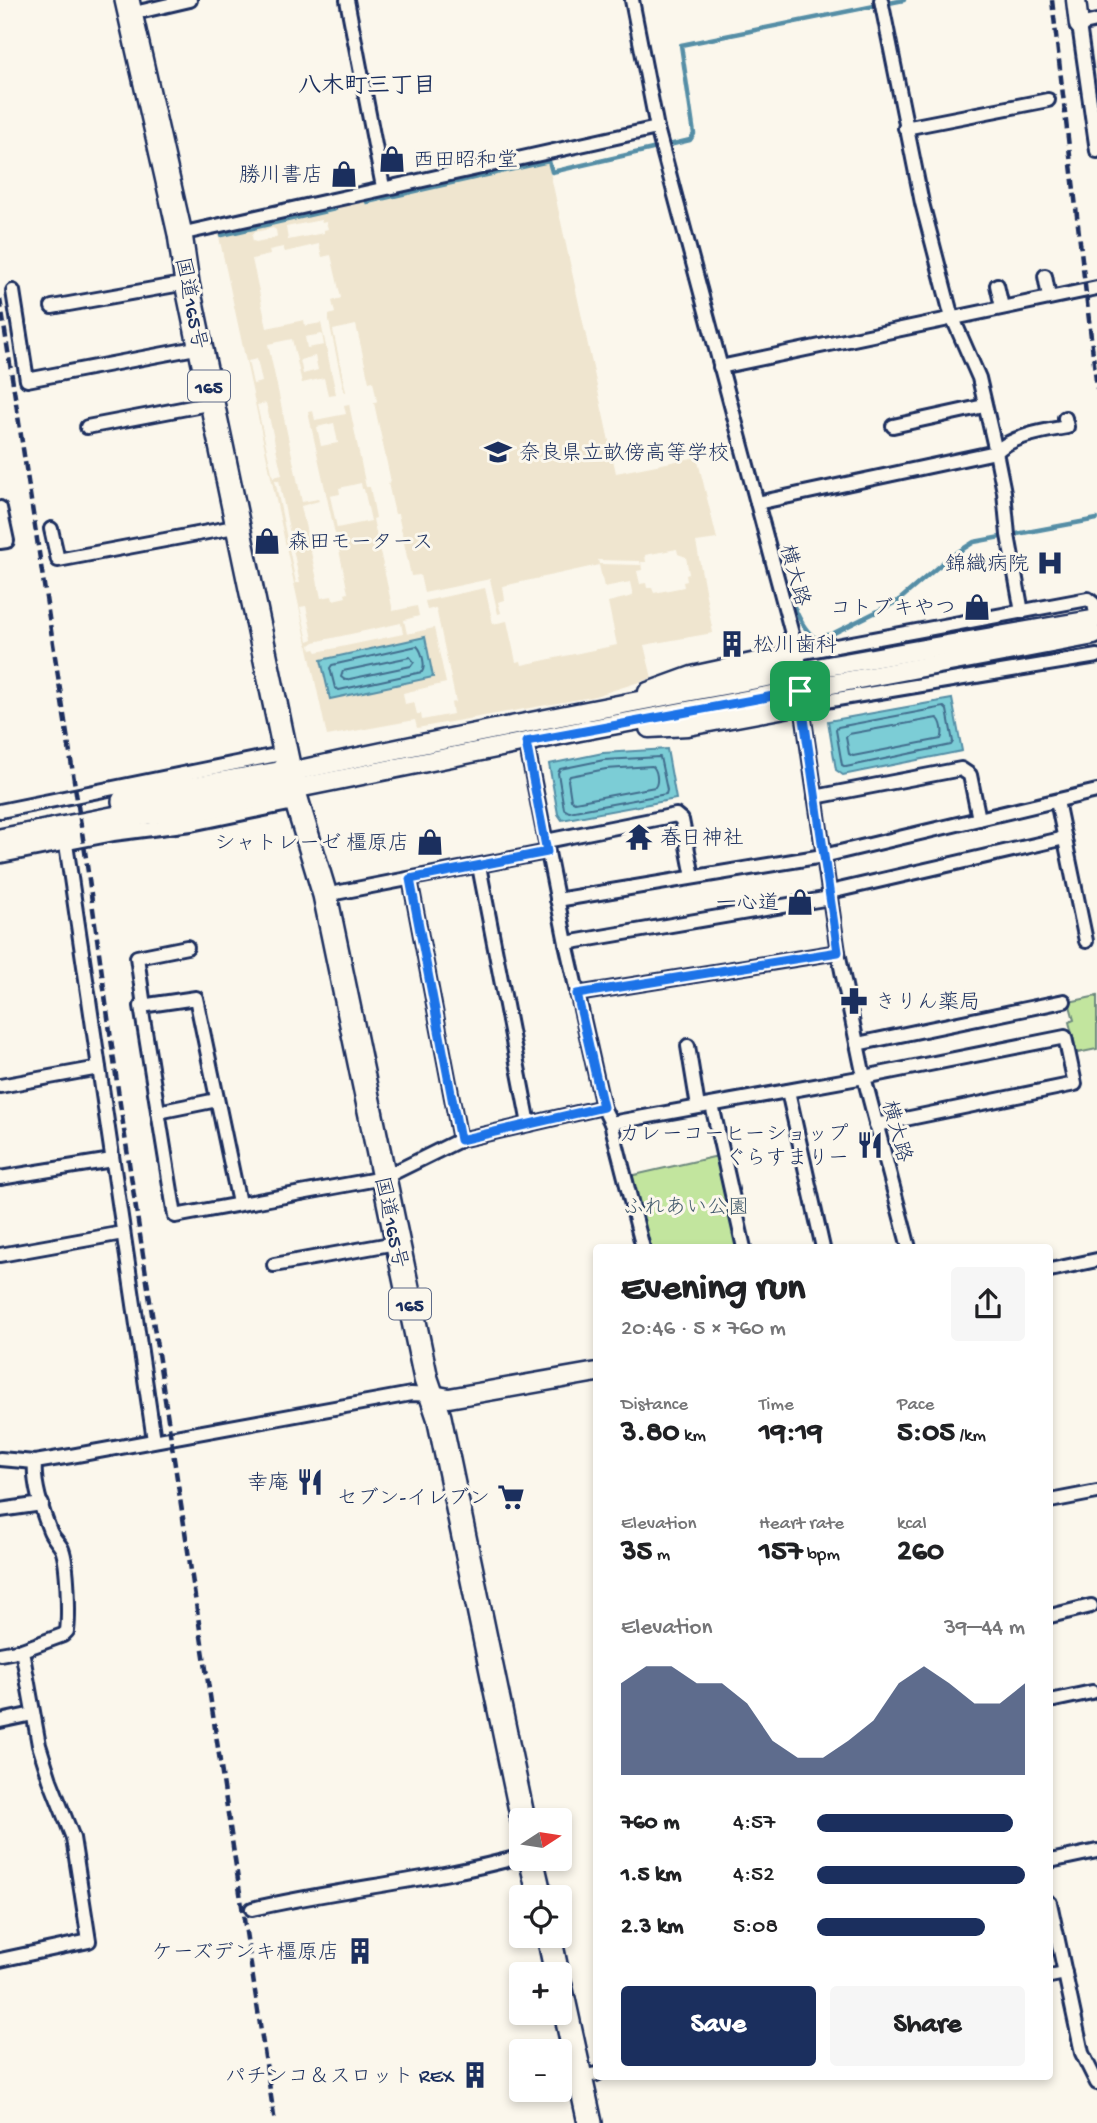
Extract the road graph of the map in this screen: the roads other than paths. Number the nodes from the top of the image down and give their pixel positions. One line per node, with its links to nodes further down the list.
1 (190, 0): 6 (street)
2 (347, 0): 12 (street)
3 (632, 0): 9 (street, 横大路)
4 (1076, 0): 7 (street)
5 (882, 4): 10 (street)
6 (128, 7): 13 (highway, 国道165号 / 165)
7 (1088, 23): 11 (street)
8 (1048, 100): 10 (street)
9 (657, 128): 12 (street); 24 (street, 横大路)
10 (905, 128): 22 (street)
11 (1097, 151)
12 (383, 187): 13 (street)
13 (180, 234): 15 (highway, 国道165号 / 165)
14 (1045, 276): 19 (street)
15 (187, 283): 20 (street); 23 (highway, 国道165号 / 165)
16 (998, 285): 21 (street)
17 (1097, 288): 19 (street)
18 (13, 291): 23 (street)
19 (1049, 297): 21 (street)
20 (52, 307)
21 (1002, 307): 22 (street)
22 (953, 317): 24 (street); 26 (street)
23 (201, 347): 25 (highway, 国道165号 / 165)
24 (720, 367): 31 (street, 横大路)
25 (213, 403): 29 (street); 33 (highway, 国道165号 / 165)
26 (985, 406): 28 (street); 30 (street)
27 (1065, 418): 30 (street)
28 (893, 426)
29 (87, 427)
30 (996, 452): 31 (street); 36 (street)
31 (757, 503): 39 (street, 横大路)
32 (0, 508): 35 (street)
33 (240, 526): 34 (street); 42 (highway, 国道165号 / 165)
34 (51, 529)
35 (0, 542)
36 (1022, 612): 37 (street); 39 (street)
37 (1095, 619): 39 (street); 40 (street)
38 (1097, 656): 40 (street)
39 (799, 662): 40 (street, 横大路); 42 (street)
40 (801, 698): 41 (street); 44 (street, 横大路)
41 (526, 742): 42 (street); 52 (street)
42 (292, 779): 46 (street); 48 (highway); 50 (highway); 51 (street); 58 (highway, 国道165号 / 165)
43 (1097, 791): 45 (street)
44 (814, 797): 47 (street); 54 (street, 横大路)
45 (1057, 801): 47 (street); 49 (street)
46 (0, 811)
47 (979, 819): 54 (street)
48 (0, 826)
49 (1065, 838): 59 (street); 61 (street)
50 (0, 841)
51 (66, 844): 53 (street); 70 (street)
52 (547, 846): 55 (street); 56 (street); 60 (street)
53 (0, 856)
54 (823, 856): 56 (street); 59 (street, 横大路)
55 (478, 866): 57 (street); 79 (street)
56 (693, 877): 60 (street)
57 (410, 879): 58 (street); 82 (street)
58 (325, 895): 85 (highway, 国道165号 / 165)
59 (830, 895): 62 (street); 64 (street, 横大路)
60 (557, 900): 62 (street)
61 (1086, 941)
62 (566, 943): 65 (street)
63 (187, 947): 67 (street)
64 (838, 952): 65 (street); 68 (street, 横大路)
65 (577, 994): 76 (street)
66 (1064, 1001): 68 (street)
67 (144, 1006): 74 (street); 78 (street)
68 (857, 1044): 71 (street, 横大路)
69 (688, 1046): 77 (street)
70 (99, 1068): 72 (street); 83 (street)
71 (864, 1077): 73 (street); 81 (street, 横大路); 81 (street)
72 (0, 1086)
73 (788, 1091): 75 (street); 91 (street)
74 (217, 1100): 78 (street); 86 (street)
75 (712, 1105): 77 (street); 90 (street)
76 (603, 1107): 79 (street); 80 (street)
77 (698, 1107): 80 (street)
78 (158, 1112): 86 (street)
79 (530, 1124): 82 (street)
80 (611, 1124): 89 (street)
81 (876, 1125): 92 (street, 横大路)
82 (460, 1140): 85 (street)
83 (112, 1160): 84 (street); 87 (street)
84 (0, 1178)
85 (383, 1178): 86 (street); 88 (highway, 国道165号 / 165)
86 (239, 1203)
87 (123, 1233): 93 (street); 99 (street)
88 (396, 1242): 95 (street); 98 (highway, 国道165号 / 165)
89 (642, 1244)
90 (743, 1244)
91 (822, 1244)
92 (908, 1244)
93 (0, 1255)
94 (1097, 1260): 96 (street)
95 (274, 1265)
96 (1053, 1269)
97 (593, 1373): 98 (street)
98 (433, 1395): 99 (street); 114 (highway, 国道165号 / 165)
99 (154, 1440): 101 (street)
100 (0, 1459): 101 (street)
101 (35, 1462): 104 (street)
102 (1097, 1492): 103 (street)
103 (1053, 1500)
104 (42, 1504): 105 (street); 108 (street)
105 (0, 1510)
106 (1091, 1606): 107 (street)
107 (1053, 1615)
108 (22, 1650): 109 (street); 112 (street)
109 (0, 1654)
110 (1092, 1692): 111 (street)
111 (1053, 1700)
112 (33, 1714): 113 (street); 120 (street)
113 (0, 1721)
114 (520, 1808)
115 (1097, 1852): 117 (street)
116 (509, 1859): 118 (street)
117 (1053, 1860)
118 (253, 1909)
119 (1053, 1917): 121 (street)
120 (0, 1961)
121 (1065, 1973): 122 (street); 125 (street)
122 (1053, 1975)
123 (572, 2023): 124 (highway)
124 (589, 2075): 126 (highway)
125 (1097, 2083)
126 (590, 2123)

